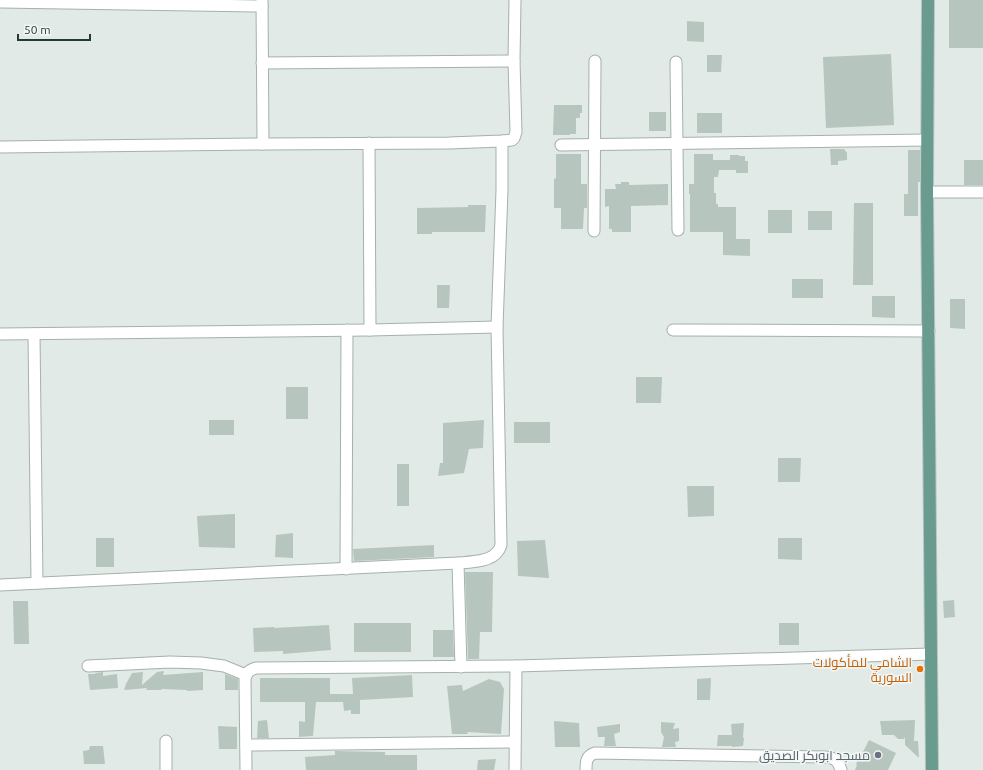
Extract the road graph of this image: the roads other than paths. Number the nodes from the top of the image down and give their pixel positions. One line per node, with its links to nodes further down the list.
1 (514, 0): 5 (street)
2 (928, 0): 9 (main road)
3 (0, 1): 4 (street)
4 (262, 3): 8 (street)
5 (514, 60): 8 (street); 10 (street)
6 (595, 61): 15 (street)
7 (676, 62): 13 (street)
8 (262, 63): 12 (street)
9 (927, 140): 13 (street); 17 (main road)
10 (502, 142): 11 (street); 21 (street)
11 (369, 143): 12 (street); 23 (street)
12 (262, 144): 16 (street)
13 (676, 144): 15 (street); 19 (street)
14 (561, 145): 15 (street)
15 (594, 145): 20 (street)
16 (0, 147)
17 (927, 192): 18 (street); 25 (main road)
18 (983, 192)
19 (678, 230)
20 (594, 231)
21 (497, 327): 23 (street); 28 (street)
22 (347, 330): 23 (street); 27 (street); 29 (street)
23 (370, 330)
24 (673, 330): 25 (street)
25 (929, 331): 32 (main road)
26 (0, 334): 27 (street)
27 (34, 334): 30 (street)
28 (458, 563): 29 (street); 35 (street)
29 (346, 569): 30 (street)
30 (37, 583): 31 (street)
31 (0, 585)
32 (931, 654): 34 (street); 45 (main road)
33 (88, 666): 36 (street)
34 (516, 666): 35 (street); 38 (street)
35 (461, 667): 36 (street)
36 (246, 675): 39 (street)
37 (166, 741): 40 (street)
38 (515, 742): 39 (street); 42 (street)
39 (246, 745): 41 (street)
40 (166, 770)
41 (246, 770)
42 (515, 770)
43 (586, 770): 44 (street)
44 (841, 770)
45 (932, 770)

